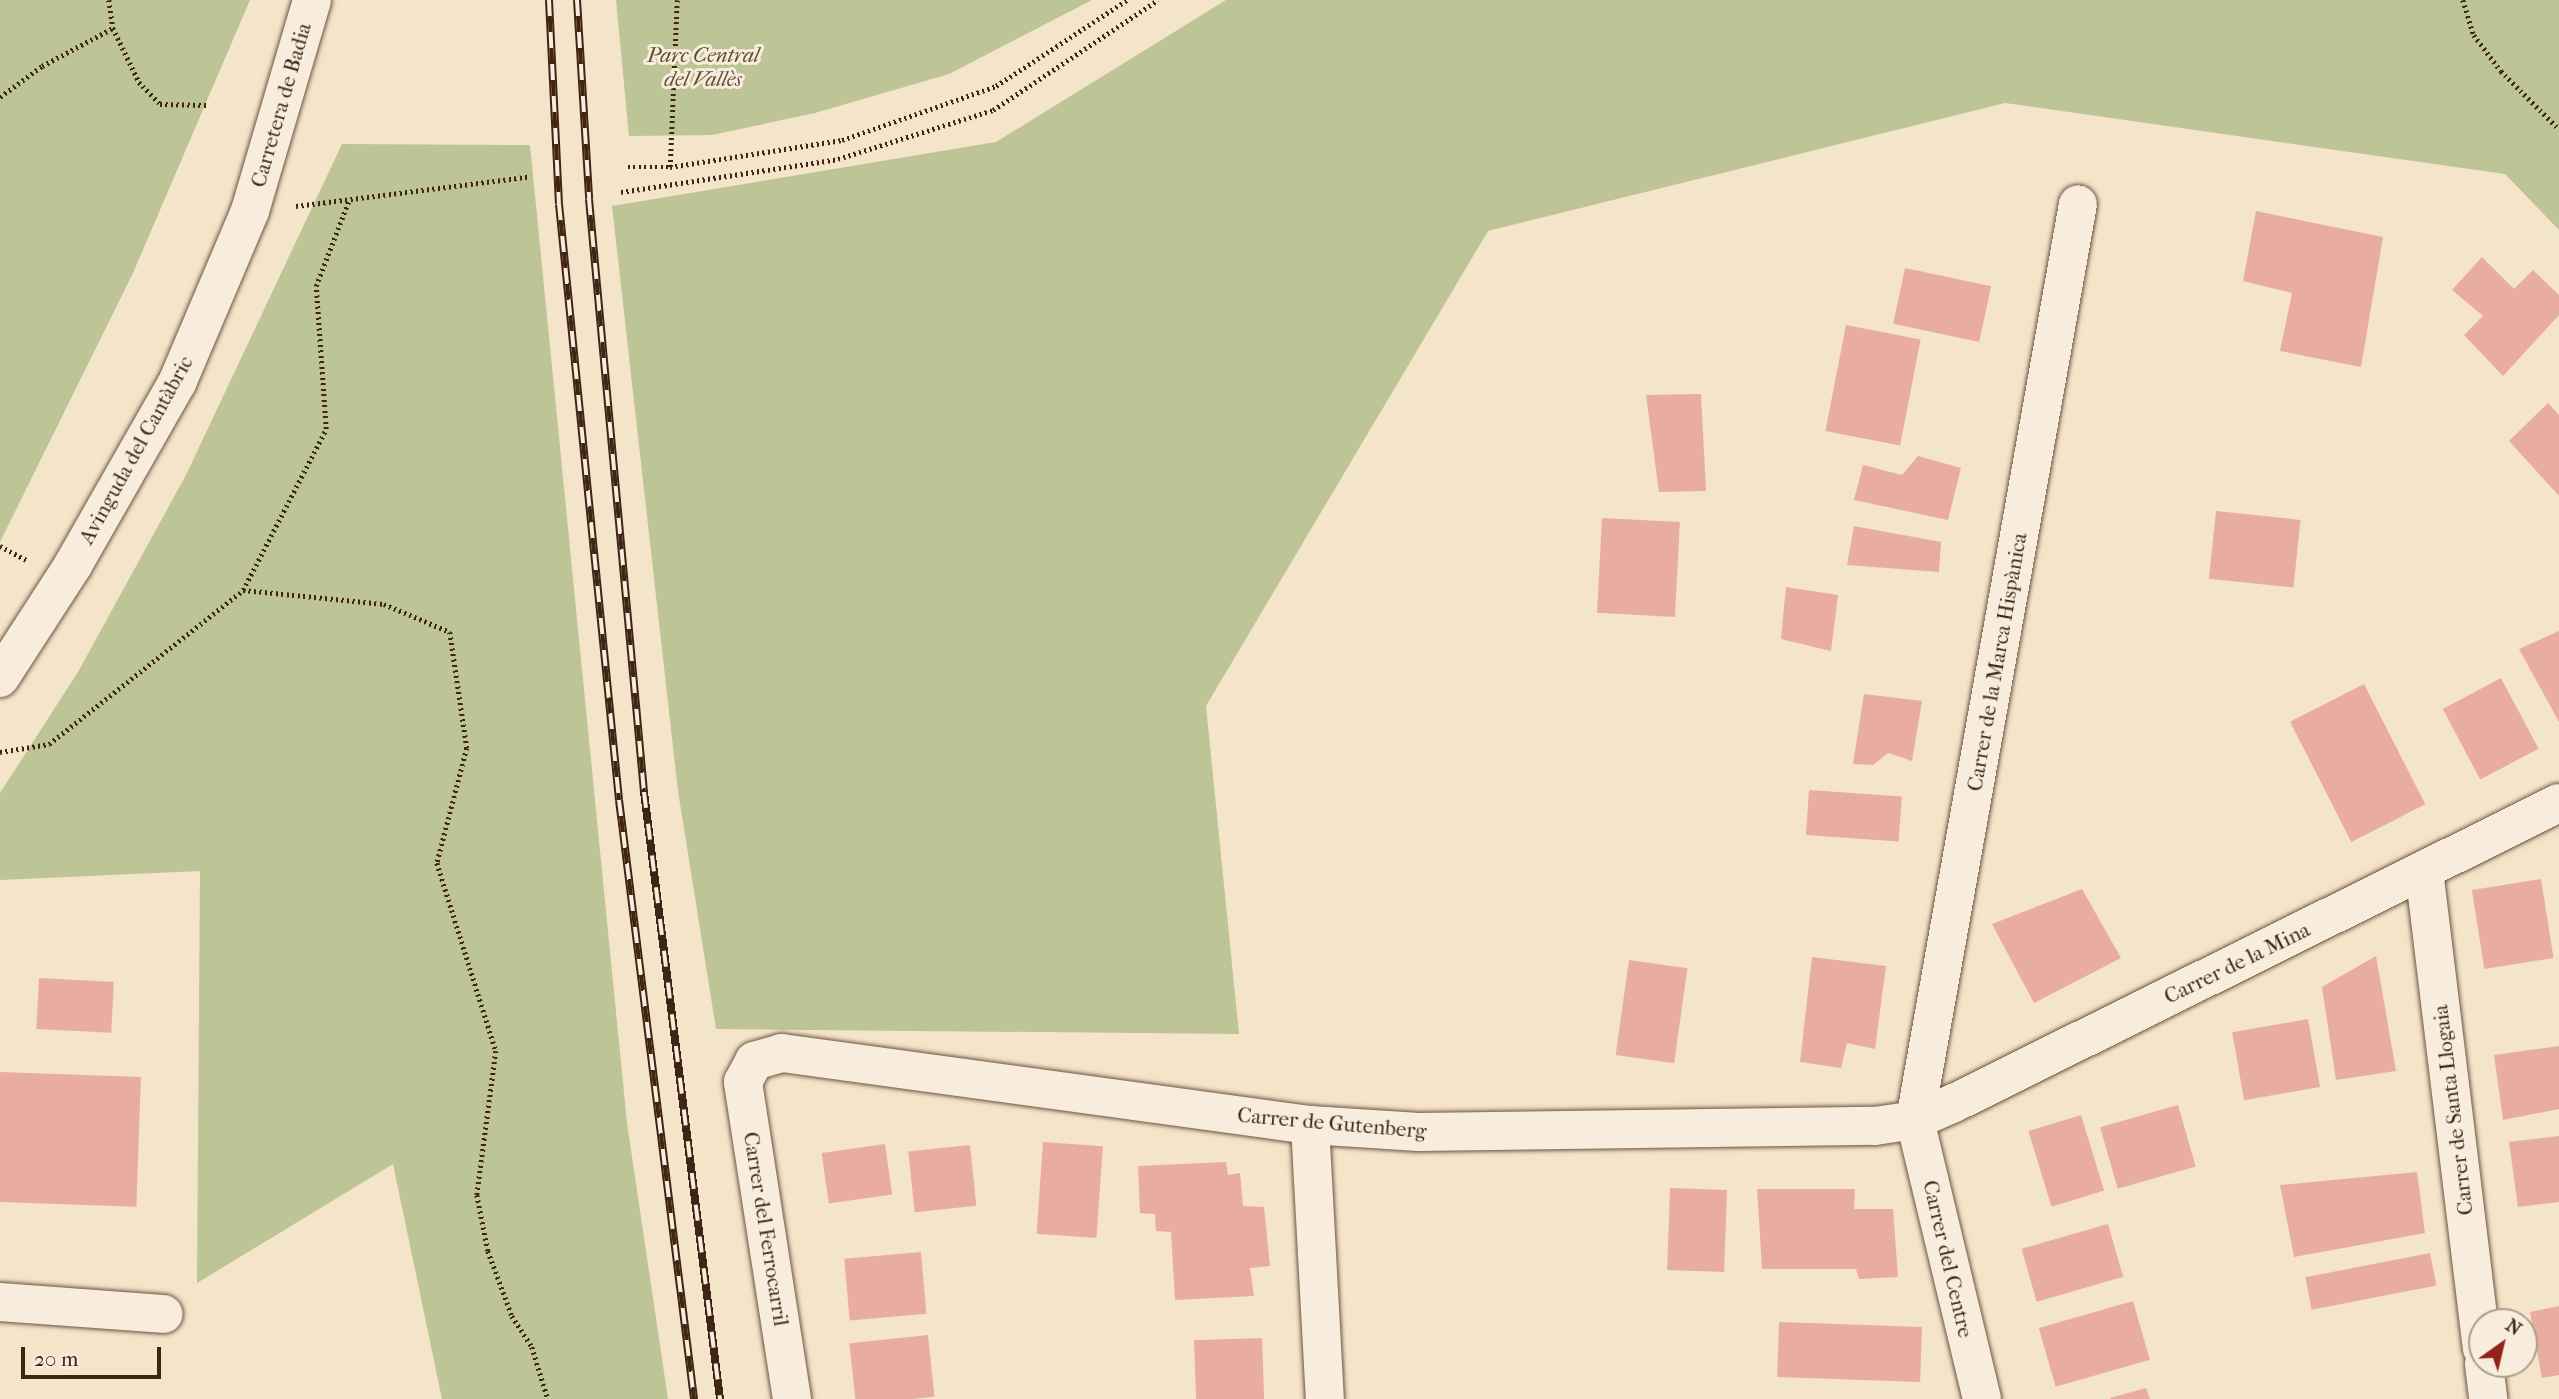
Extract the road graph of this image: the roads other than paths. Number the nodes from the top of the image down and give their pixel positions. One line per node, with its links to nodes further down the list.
1 (312, 0): 3 (street, Carretera de Badia)
2 (2078, 204): 8 (street, Carrer de la Marca Hispànica)
3 (250, 211): 4 (street, Avinguda del Cantàbric)
4 (0, 678)
5 (2559, 803): 6 (street, Carrer de la Mina)
6 (2424, 870): 8 (street, Carrer de la Mina); 11 (street, Carrer de Santa Llogaia)
7 (754, 1061): 9 (street, Carrer de Gutenberg); 14 (street, Carrer del Ferrocarril)
8 (1915, 1120): 9 (street, Carrer de Gutenberg); 16 (street, Carrer del Centre)
9 (1310, 1125): 15 (street)
10 (0, 1302): 12 (street)
11 (2477, 1308)
12 (164, 1314)
13 (2486, 1378): 17 (street)
14 (792, 1399)
15 (1325, 1399)
16 (1982, 1399)
17 (2488, 1399)

